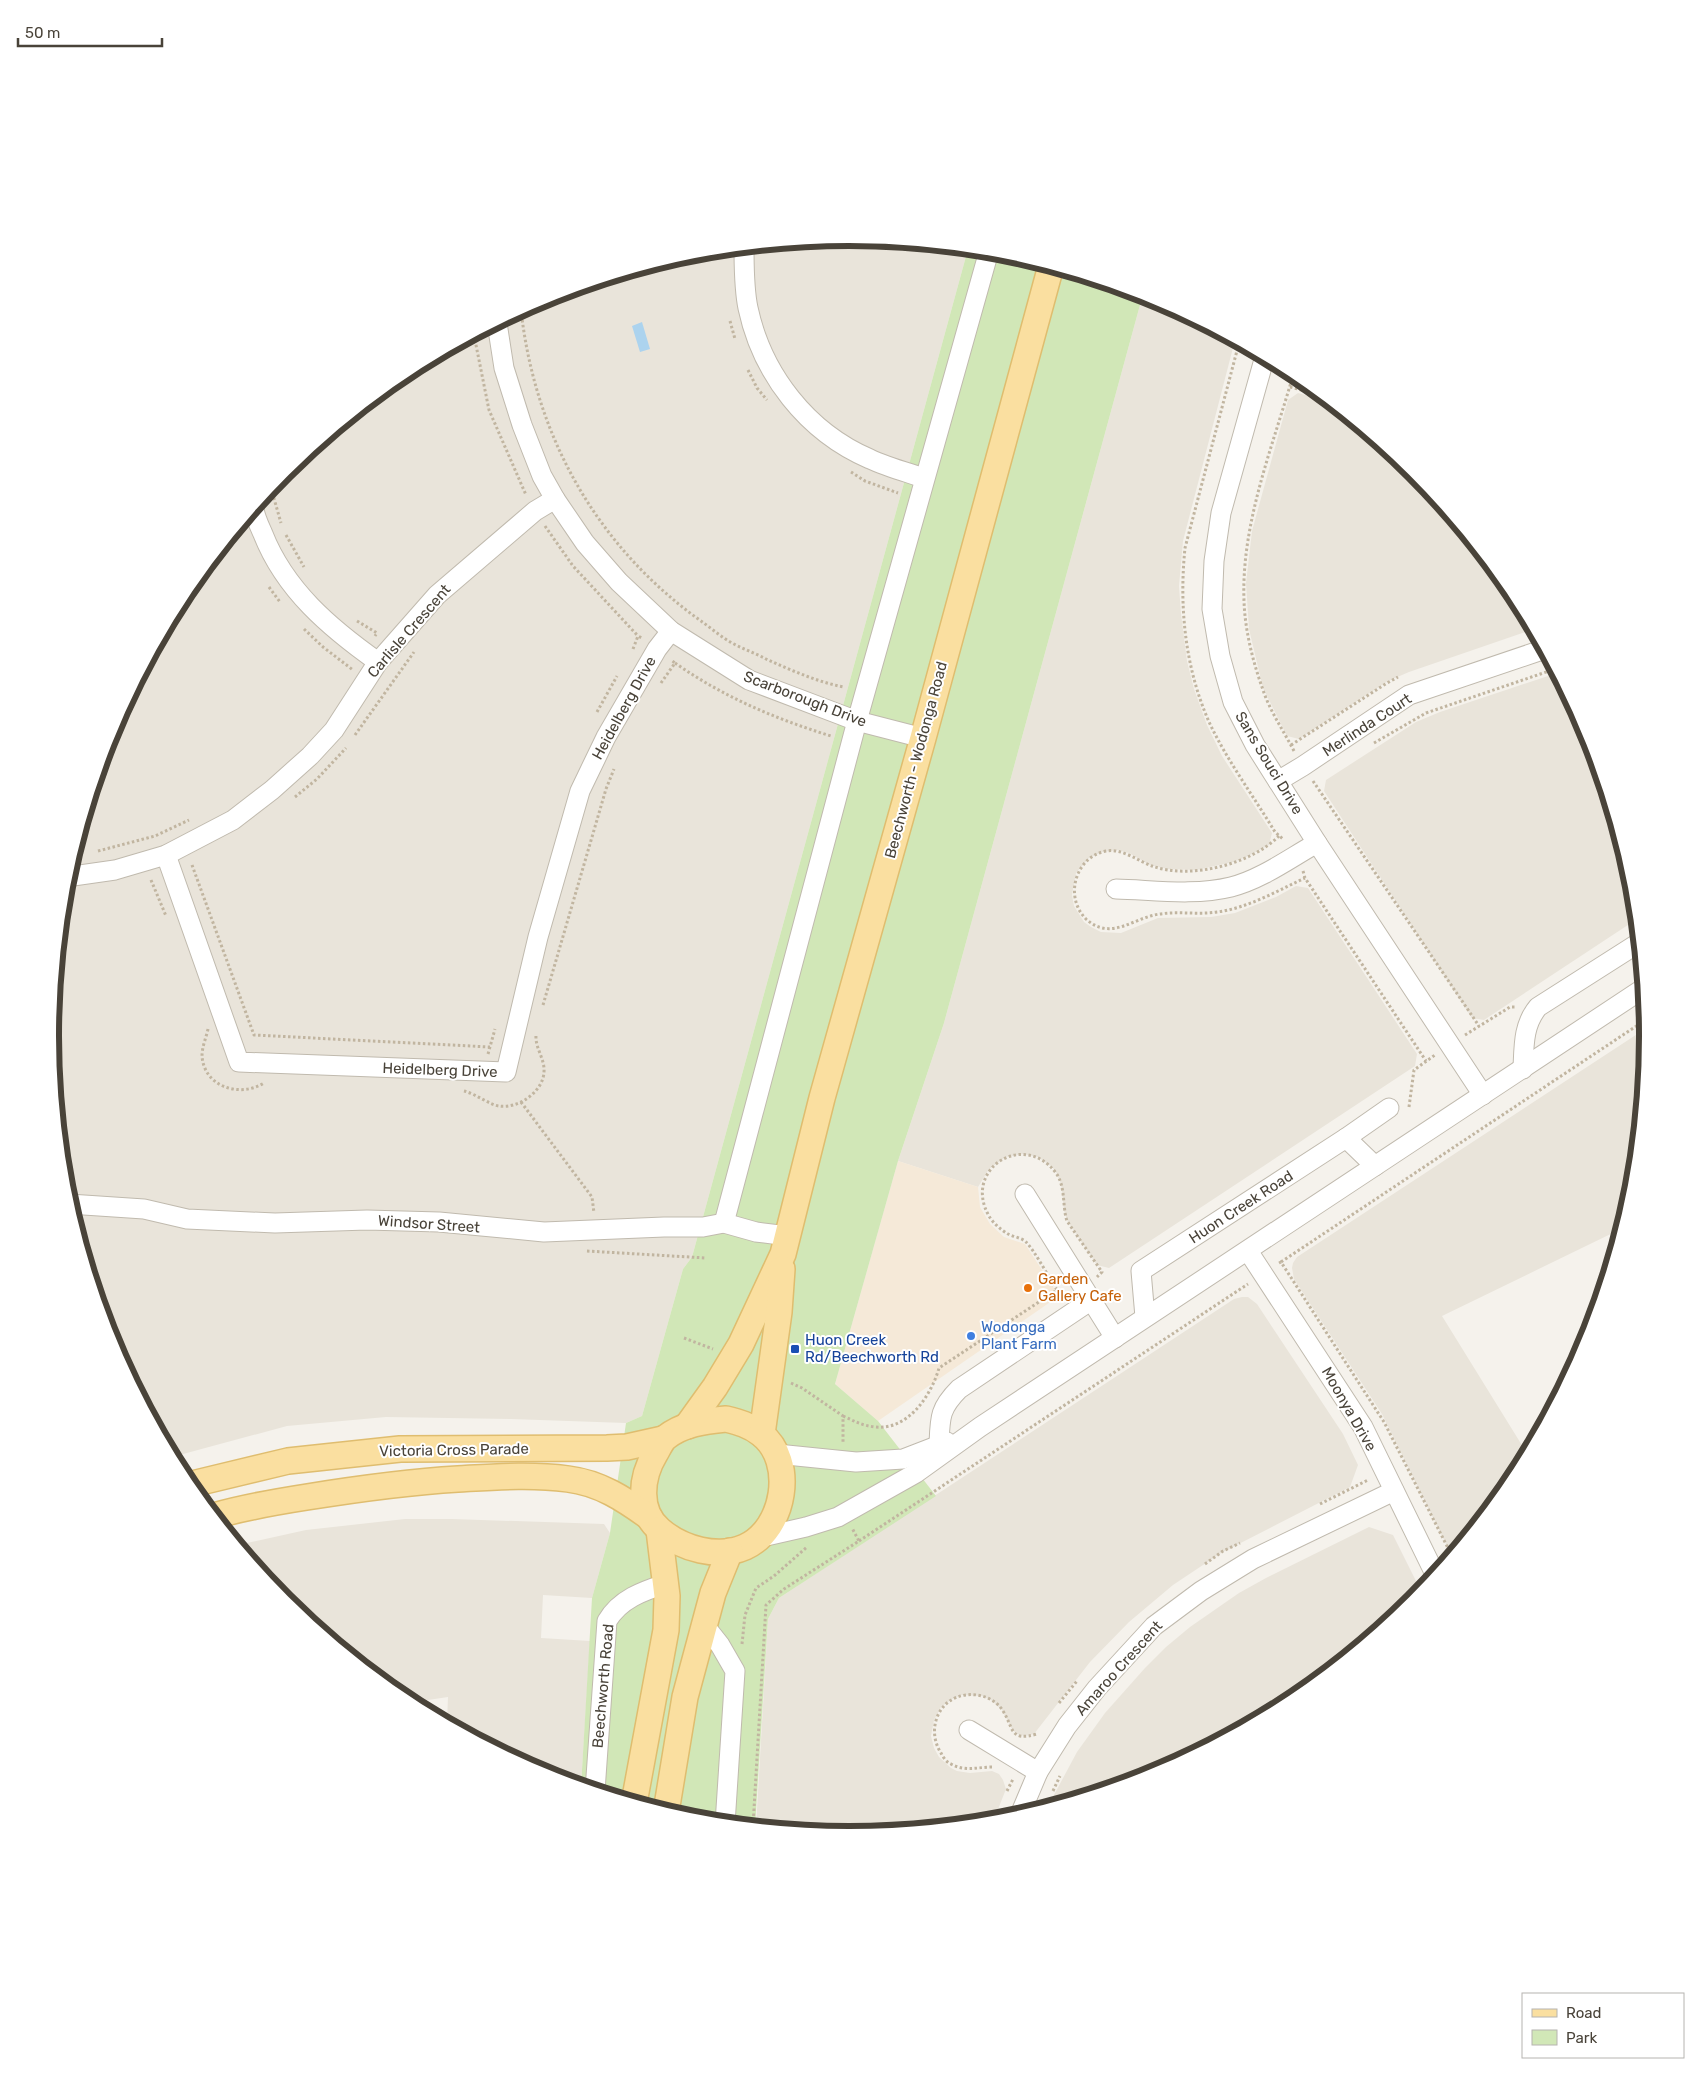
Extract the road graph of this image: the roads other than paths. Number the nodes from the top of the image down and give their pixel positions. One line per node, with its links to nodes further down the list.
1 (744, 253): 6 (street)
2 (987, 258): 6 (street)
3 (1049, 272): 13 (main road, Beechworth - Wodonga Road)
4 (498, 328): 7 (street, Scarborough Drive)
5 (1264, 364): 14 (street, Sans Souci Drive)
6 (924, 478): 12 (street)
7 (555, 499): 9 (street, Scarborough Drive); 11 (street, Carlisle Crescent)
8 (256, 514): 11 (street)
9 (671, 631): 12 (street, Scarborough Drive); 16 (street, Heidelberg Drive)
10 (1539, 651): 14 (street, Merlinda Court)
11 (372, 658): 16 (street, Carlisle Crescent)
12 (856, 721): 13 (street, Scarborough Drive); 28 (street)
13 (923, 738): 29 (main road, Beechworth - Wodonga Road)
14 (1278, 781): 15 (street, Sans Souci Drive)
15 (1317, 843): 18 (street); 22 (street, Sans Souci Drive)
16 (166, 855): 17 (street, Carlisle Crescent)
17 (76, 876)
18 (1116, 889)
19 (1634, 946): 21 (street)
20 (1639, 991): 21 (street)
21 (1523, 1069): 22 (street)
22 (1483, 1095): 25 (street)
23 (1388, 1108): 24 (street)
24 (1346, 1138): 25 (street); 32 (street, Huon Creek Road)
25 (1375, 1166): 30 (street)
26 (1025, 1194): 31 (street)
27 (77, 1205): 28 (street, Windsor Street)
28 (724, 1223): 29 (street, Windsor Street)
29 (785, 1245): 34 (main road, Beechworth - Wodonga Road); 36 (main road, Beechworth - Wodonga Road)
30 (1248, 1251): 32 (street); 41 (street, Moonya Drive)
31 (1086, 1294): 33 (street); 38 (street)
32 (1145, 1317): 33 (street)
33 (1115, 1338): 35 (street)
34 (687, 1426): 36 (main road); 37 (main road)
35 (980, 1427): 38 (street); 44 (street)
36 (762, 1434): 39 (main road)
37 (663, 1439): 40 (main road, Victoria Cross Parade); 43 (main road)
38 (939, 1446): 39 (street)
39 (777, 1454): 44 (main road)
40 (197, 1483)
41 (1386, 1494): 46 (street, Moonya Drive); 50 (street, Amaroo Crescent)
42 (219, 1514): 43 (main road, Victoria Cross Parade)
43 (654, 1524): 45 (main road); 47 (main road)
44 (758, 1538): 45 (main road)
45 (730, 1551): 48 (main road)
46 (1433, 1570)
47 (665, 1584): 51 (street, Beechworth Road); 52 (main road)
48 (705, 1626): 53 (main road); 55 (street)
49 (969, 1730): 50 (street)
50 (1030, 1767): 54 (street, Amaroo Crescent)
51 (595, 1785)
52 (635, 1797)
53 (667, 1805)
54 (1021, 1808)
55 (725, 1817)

